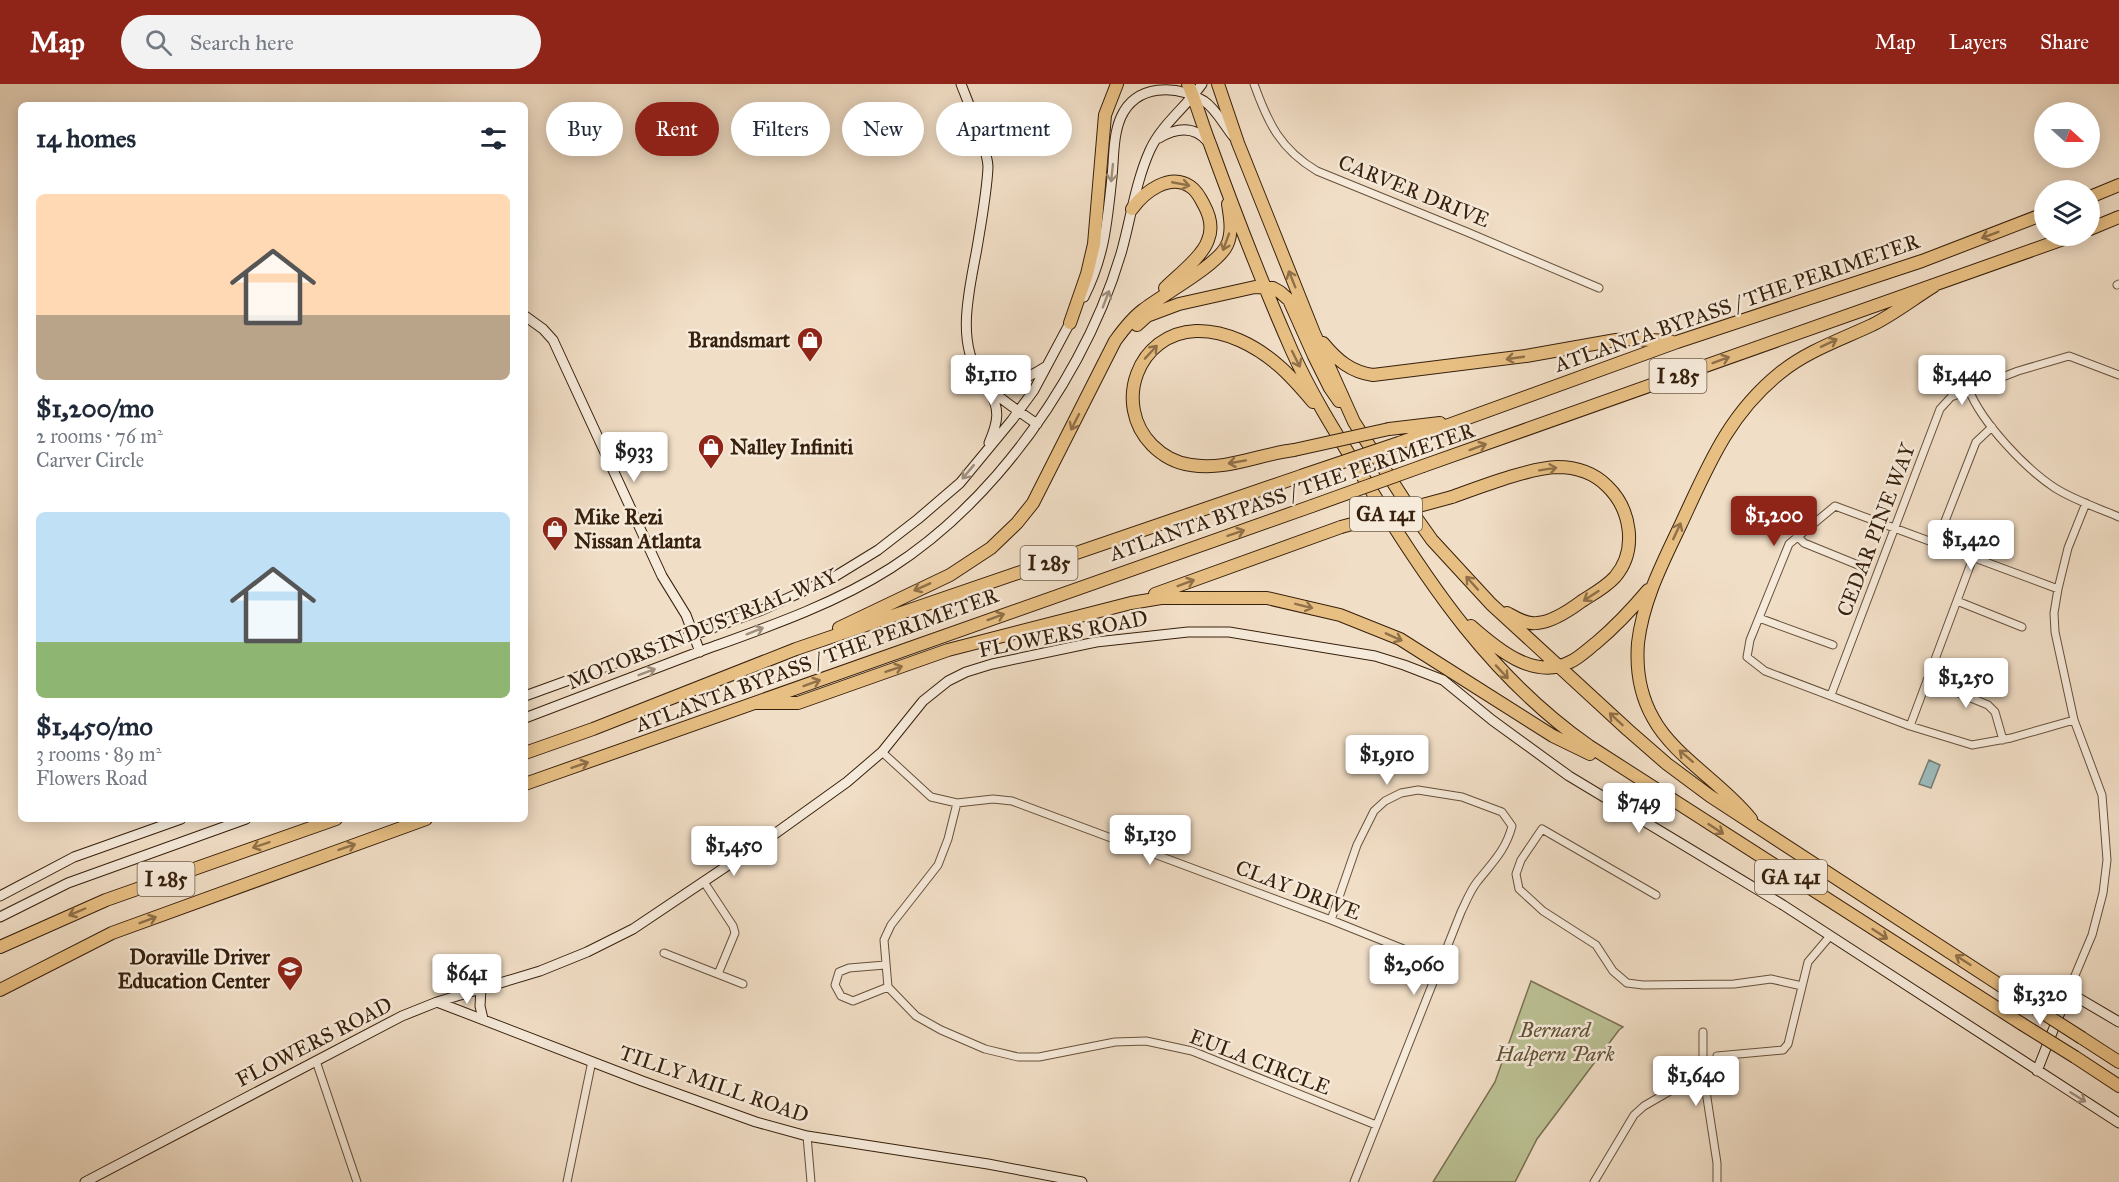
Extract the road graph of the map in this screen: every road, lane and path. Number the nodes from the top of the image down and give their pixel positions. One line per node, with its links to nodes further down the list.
1 (961, 84): 27 (main road)
2 (1117, 84): 23 (highway)
3 (1202, 84): 6 (main road, MOTORS INDUSTRIAL WAY)
4 (1218, 84): 9 (highway, GA 141)
5 (1254, 84): 20 (street, CARVER DRIVE)
6 (1191, 90): 7 (main road, MOTORS INDUSTRIAL WAY); 8 (highway, GA 141); 9 (main road, MOTORS INDUSTRIAL WAY); 23 (main road, MOTORS INDUSTRIAL WAY, one-way to 23)
7 (1154, 141): 8 (main road); 13 (main road, MOTORS INDUSTRIAL WAY)
8 (1210, 143): 10 (highway, GA 141)
9 (1238, 143): 24 (highway, GA 141, one-way to 9)
10 (1226, 185): 18 (highway, GA 141); 21 (highway, one-way to 21)
11 (2119, 185): 12 (highway)
12 (2100, 193)
13 (1132, 209): 21 (highway, one-way to 21); 36 (main road, MOTORS INDUSTRIAL WAY, one-way to 13)
14 (2119, 217): 16 (highway)
15 (2034, 218): 25 (highway, ATLANTA BYPASS / THE PERIMETER / I 285, one-way to 25)
16 (2100, 225)
17 (2044, 246): 19 (highway, ATLANTA BYPASS / THE PERIMETER / I 285)
18 (1265, 286): 28 (highway); 33 (highway, GA 141, one-way to 33); 35 (highway)
19 (1934, 286): 46 (highway, one-way to 19); 62 (highway, ATLANTA BYPASS / THE PERIMETER / I 285, one-way to 19, bridge)
20 (1599, 288)
21 (1141, 311): 28 (highway)
22 (528, 318): 54 (main road)
23 (1070, 323): 26 (main road, MOTORS INDUSTRIAL WAY)
24 (1314, 333): 25 (highway, one-way to 24); 35 (highway, GA 141)
25 (1677, 342): 34 (highway, ATLANTA BYPASS / THE PERIMETER / I 285)
26 (1048, 365): 27 (main road); 32 (main road, MOTORS INDUSTRIAL WAY)
27 (976, 370): 30 (main road)
28 (1102, 370): 56 (highway, one-way to 56)
29 (2119, 375): 31 (street, CEDAR PINE WAY)
30 (982, 379): 32 (main road); 38 (main road)
31 (1970, 390): 37 (street); 41 (street, CEDAR PINE WAY)
32 (1019, 411): 36 (main road); 38 (main road, MOTORS INDUSTRIAL WAY)
33 (1325, 416): 34 (highway, one-way to 33, bridge); 51 (highway, GA 141)
34 (1462, 420): 56 (highway, ATLANTA BYPASS / THE PERIMETER / I 285, bridge)
35 (1354, 422): 50 (highway, GA 141, one-way to 35)
36 (1037, 424): 57 (main road, MOTORS INDUSTRIAL WAY, one-way to 36)
37 (1992, 427): 39 (street); 43 (street)
38 (985, 452): 54 (main road, MOTORS INDUSTRIAL WAY, one-way to 54)
39 (2086, 504): 40 (street); 47 (street)
40 (2119, 517)
41 (1894, 527): 42 (street); 43 (street); 61 (street, CEDAR PINE WAY)
42 (1797, 536): 45 (street); 52 (street)
43 (1936, 544): 44 (street)
44 (1973, 558): 47 (street); 48 (street)
45 (1863, 567)
46 (1652, 584): 58 (highway); 76 (highway, one-way to 46)
47 (2058, 589): 64 (street)
48 (1957, 602): 53 (street); 59 (street)
49 (1131, 603): 50 (highway, one-way to 50, bridge); 62 (highway, one-way to 49); 69 (highway, one-way to 69)
50 (1491, 604): 58 (highway, GA 141)
51 (1452, 610): 58 (highway); 69 (highway, GA 141, one-way to 69)
52 (1759, 618): 55 (street); 61 (street)
53 (2022, 627)
54 (694, 635): 57 (main road); 60 (main road, MOTORS INDUSTRIAL WAY)
55 (1833, 645)
56 (796, 649): 67 (highway, ATLANTA BYPASS / THE PERIMETER / I 285)
57 (700, 652): 63 (main road, MOTORS INDUSTRIAL WAY, one-way to 57)
58 (1560, 666): 76 (highway, GA 141, one-way to 58)
59 (1927, 680): 65 (street); 66 (street)
60 (528, 695)
61 (1831, 696): 65 (street)
62 (757, 703): 70 (highway, ATLANTA BYPASS / THE PERIMETER / I 285, one-way to 62)
63 (528, 717)
64 (2074, 720): 66 (street); 93 (street)
65 (1910, 726): 66 (street)
66 (2004, 740)
67 (528, 752)
68 (882, 752): 71 (street, CLAY DRIVE); 77 (main road, FLOWERS ROAD); 82 (main road, FLOWERS ROAD)
69 (1632, 775): 104 (highway, GA 141, one-way to 104, bridge)
70 (528, 783)
71 (957, 803): 81 (street, CLAY DRIVE); 86 (street)
72 (173, 822): 79 (main road)
73 (238, 822): 80 (main road)
74 (327, 822): 83 (highway, I 285, one-way to 83)
75 (418, 822): 92 (highway, I 285, one-way to 75)
76 (1757, 826): 101 (highway, GA 141, one-way to 76, bridge)
77 (704, 882): 87 (street); 91 (main road, FLOWERS ROAD)
78 (1656, 895): 90 (street)
79 (0, 896)
80 (0, 917)
81 (1331, 920): 85 (street, CLAY DRIVE); 85 (street)
82 (1830, 936): 90 (street); 102 (main road, FLOWERS ROAD)
83 (0, 947)
84 (664, 953): 87 (street)
85 (1440, 964): 106 (street)
86 (885, 965): 89 (street); 89 (street)
87 (718, 974): 88 (street)
88 (743, 984)
89 (888, 987): 106 (street, EULA CIRCLE)
90 (1802, 987): 98 (street)
91 (481, 988): 94 (main road, FLOWERS ROAD); 95 (main road)
92 (0, 990)
93 (2068, 992): 96 (main road); 102 (main road)
94 (437, 1002): 95 (main road, TILLY MILL ROAD); 100 (main road, FLOWERS ROAD)
95 (483, 1019): 99 (main road, TILLY MILL ROAD)
96 (2119, 1022)
97 (1703, 1032): 103 (street)
98 (1717, 1056)
99 (592, 1060): 107 (main road, TILLY MILL ROAD); 110 (street)
100 (316, 1061): 108 (main road, FLOWERS ROAD); 109 (street)
101 (2119, 1062)
102 (2037, 1071): 105 (main road, FLOWERS ROAD, one-way to 105)
103 (1703, 1072): 114 (street); 115 (street)
104 (2119, 1086)
105 (2119, 1123)
106 (1377, 1125): 113 (street)
107 (807, 1136): 111 (street); 112 (main road, TILLY MILL ROAD)
108 (85, 1182)
109 (357, 1182)
110 (567, 1182)
111 (811, 1182)
112 (1082, 1182)
113 (1354, 1182)
114 (1594, 1182)
115 (1717, 1182)

